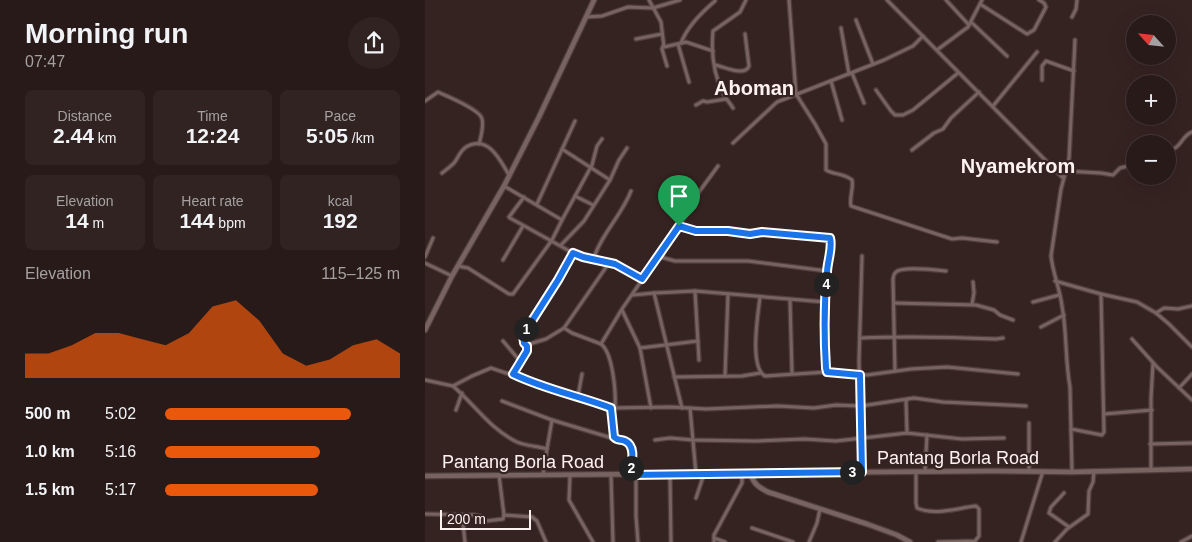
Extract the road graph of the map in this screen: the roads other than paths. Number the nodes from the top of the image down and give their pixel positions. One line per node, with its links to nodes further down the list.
1 (594, 0): 13 (street)
2 (649, 0): 12 (street)
3 (680, 0): 12 (street)
4 (746, 0): 26 (street)
5 (789, 0): 40 (street)
6 (887, 0): 20 (street)
7 (946, 0): 16 (street)
8 (1039, 0): 11 (street)
9 (1077, 0): 14 (street)
10 (715, 1): 23 (street)
11 (981, 2): 16 (street)
12 (653, 8): 13 (street); 18 (street)
13 (586, 17): 62 (street)
14 (1072, 17)
15 (856, 20): 29 (street)
16 (970, 24): 25 (street); 28 (street)
17 (841, 28): 34 (street)
18 (662, 34): 21 (street); 24 (street)
19 (745, 34): 31 (street)
20 (923, 36): 25 (street); 29 (street)
21 (636, 39)
22 (1075, 40): 32 (street)
23 (679, 43): 24 (street); 26 (street); 37 (street)
24 (663, 46): 30 (street)
25 (937, 50): 33 (street)
26 (713, 51): 31 (street)
27 (1037, 52): 45 (street)
28 (1007, 56)
29 (873, 64): 34 (street)
30 (667, 66)
31 (715, 66): 41 (street)
32 (1074, 71): 35 (street); 60 (street)
33 (959, 73): 38 (street); 39 (street)
34 (851, 74): 36 (street); 43 (street)
35 (1042, 80)
36 (831, 81): 40 (street); 47 (street)
37 (689, 82)
38 (876, 90)
39 (979, 92): 45 (street); 56 (street)
40 (796, 94): 51 (street); 76 (street)
41 (726, 99): 44 (street); 46 (street)
42 (425, 101): 52 (street)
43 (863, 104)
44 (696, 105)
45 (993, 106): 63 (street)
46 (733, 108)
47 (842, 120)
48 (575, 121): 55 (street)
49 (1192, 132): 54 (street)
50 (602, 139): 59 (street)
51 (733, 143)
52 (479, 144): 61 (street); 62 (street)
53 (627, 148): 64 (street)
54 (1176, 148)
55 (562, 149): 59 (street); 69 (street)
56 (912, 150)
57 (718, 166): 73 (street)
58 (1126, 166): 60 (street)
59 (590, 167): 64 (street); 67 (street)
60 (1065, 171): 63 (street)
61 (442, 173)
62 (509, 175): 65 (street)
63 (1063, 178): 91 (street)
64 (610, 180): 70 (street)
65 (504, 186): 68 (street); 86 (street)
66 (631, 191): 83 (street)
67 (575, 196): 70 (street); 71 (street)
68 (524, 197): 69 (street); 72 (street)
69 (537, 204): 71 (street)
70 (593, 205): 77 (street)
71 (562, 220): 75 (street)
72 (523, 226): 75 (street); 82 (street)
73 (679, 226): 79 (street); 87 (street)
74 (433, 238): 81 (street)
75 (552, 240): 77 (street); 86 (street)
76 (997, 242)
77 (561, 245): 78 (street)
78 (573, 253): 83 (street); 121 (street)
79 (657, 256): 87 (street); 90 (street)
80 (862, 256): 114 (street)
81 (425, 257)
82 (503, 260)
83 (593, 260): 85 (street)
84 (425, 263): 89 (street)
85 (609, 263): 90 (street); 111 (street)
86 (458, 266): 89 (street)
87 (827, 271): 101 (street)
88 (946, 271): 103 (street)
89 (452, 276): 112 (street)
90 (642, 279): 98 (street)
91 (1055, 281): 96 (street); 97 (street)
92 (973, 282): 104 (street)
93 (695, 291): 94 (street); 95 (street); 118 (street)
94 (655, 293): 98 (street); 120 (street)
95 (728, 294): 99 (street); 136 (street)
96 (1059, 294): 102 (street); 108 (street)
97 (1101, 294): 107 (street); 154 (street)
98 (632, 295): 106 (street)
99 (760, 297): 100 (street); 129 (street)
100 (790, 300): 101 (street); 130 (street)
101 (825, 302): 128 (street)
102 (1033, 302)
103 (894, 304): 104 (street); 113 (street)
104 (972, 304): 109 (street)
105 (1192, 306): 107 (street)
106 (622, 309): 119 (street); 123 (street)
107 (1155, 313): 122 (street)
108 (1064, 315): 110 (street); 157 (street)
109 (1013, 320)
110 (1041, 327)
111 (564, 328): 119 (street); 121 (street)
112 (425, 330)
113 (894, 336): 114 (street); 115 (street); 127 (street)
114 (860, 338): 135 (street)
115 (1003, 338)
116 (1132, 339): 126 (street)
117 (503, 341): 125 (street)
118 (698, 341): 120 (street); 124 (street)
119 (601, 344): 148 (street)
120 (666, 344): 123 (street); 137 (street)
121 (527, 346): 125 (street)
122 (1192, 347)
123 (640, 348): 149 (street)
124 (699, 360)
125 (520, 361): 131 (street)
126 (1153, 363): 140 (street); 153 (street)
127 (895, 371): 133 (street); 135 (street)
128 (827, 372): 130 (street); 135 (street)
129 (760, 373): 130 (street); 136 (street)
130 (792, 373)
131 (513, 374): 139 (street); 142 (street)
132 (582, 374): 142 (street)
133 (1018, 374)
134 (1192, 374): 140 (street)
135 (860, 375): 146 (street)
136 (725, 376): 137 (street)
137 (674, 377): 150 (street)
138 (425, 380): 139 (street)
139 (453, 386): 141 (street)
140 (1179, 388): 144 (street)
141 (462, 393): 152 (street); 167 (street)
142 (578, 396): 148 (street)
143 (908, 398): 146 (street); 147 (street); 158 (street)
144 (1192, 400)
145 (502, 401): 155 (street)
146 (861, 406): 151 (street); 162 (street)
147 (1025, 406)
148 (613, 407): 149 (street); 161 (street)
149 (651, 408): 150 (street)
150 (682, 408): 151 (street)
151 (690, 408): 164 (street)
152 (455, 410)
153 (1152, 410): 154 (street); 166 (street)
154 (1104, 414): 157 (street)
155 (552, 420): 161 (street); 167 (street)
156 (1029, 423): 170 (street)
157 (1071, 429): 176 (street)
158 (907, 433): 159 (street); 162 (street)
159 (927, 435): 160 (street); 175 (street)
160 (1004, 438)
161 (615, 439): 184 (street)
162 (861, 439): 164 (street); 173 (street)
163 (655, 440): 164 (street)
164 (693, 440): 177 (street)
165 (1192, 443): 166 (street)
166 (1150, 444): 169 (street)
167 (547, 449): 182 (street)
168 (1192, 469): 169 (street, Pantang Borla Road)
169 (1151, 470): 172 (street, Pantang Borla Road)
170 (1029, 471): 171 (street, Pantang Borla Road); 175 (street, Pantang Borla Road)
171 (1043, 471): 176 (street, Pantang Borla Road); 210 (street)
172 (1094, 471): 176 (street, Pantang Borla Road); 195 (street)
173 (862, 472): 174 (street, Pantang Borla Road); 180 (street, Pantang Borla Road)
174 (916, 472): 175 (street, Pantang Borla Road); 209 (street)
175 (925, 472)
176 (1072, 472)
177 (696, 474): 178 (street, Pantang Borla Road); 186 (street, Pantang Borla Road)
178 (704, 474): 179 (street, Pantang Borla Road); 190 (street)
179 (742, 474): 180 (street, Pantang Borla Road); 198 (street)
180 (751, 474): 191 (street)
181 (499, 475): 182 (street, Pantang Borla Road); 188 (street, Pantang Borla Road); 194 (street)
182 (543, 475): 187 (street, Pantang Borla Road)
183 (611, 475): 184 (street, Pantang Borla Road); 187 (street, Pantang Borla Road); 202 (street)
184 (630, 475): 185 (street, Pantang Borla Road)
185 (636, 475): 186 (street, Pantang Borla Road); 203 (street)
186 (670, 475): 204 (street)
187 (570, 476): 201 (street)
188 (425, 478)
189 (1064, 493): 195 (street)
190 (696, 498)
191 (820, 509): 207 (street); 208 (street)
192 (425, 514): 193 (street)
193 (463, 515): 194 (street); 199 (street)
194 (504, 515): 200 (street)
195 (1069, 527): 211 (street)
196 (752, 528): 206 (street)
197 (1192, 536): 212 (street)
198 (714, 540): 205 (street)
199 (465, 542)
200 (546, 542)
201 (593, 542)
202 (613, 542)
203 (638, 542)
204 (671, 542)
205 (725, 542)
206 (793, 542)
207 (809, 542)
208 (909, 542)
209 (938, 542)
210 (1021, 542)
211 (1055, 542)
212 (1181, 542)

